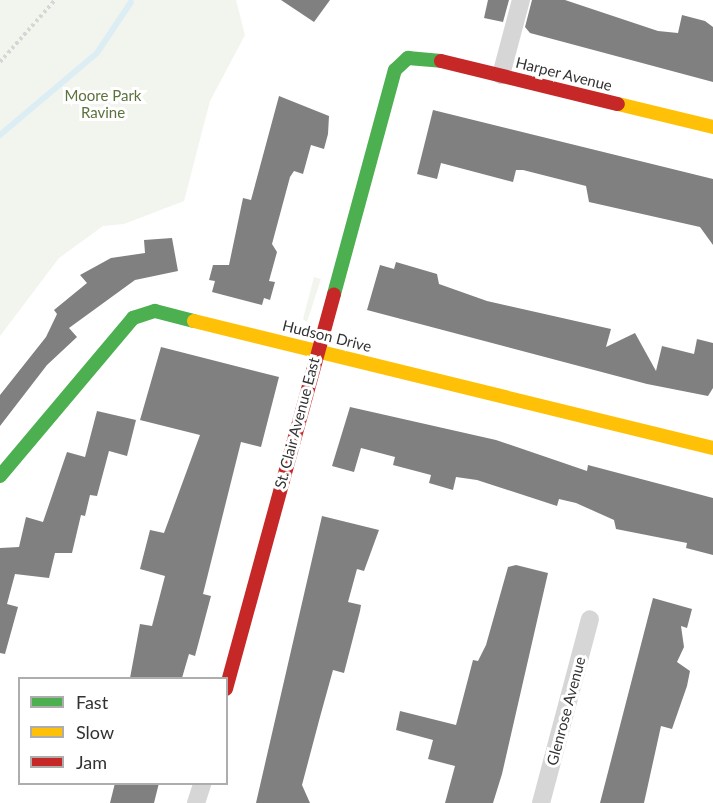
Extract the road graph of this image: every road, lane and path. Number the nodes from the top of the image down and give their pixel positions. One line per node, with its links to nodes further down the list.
1 (55, 0): 4 (path)
2 (521, 0): 5 (street)
3 (408, 58): 5 (street, Harper Avenue); 7 (street, St. Clair Avenue East)
4 (0, 62)
5 (501, 75): 6 (street, Harper Avenue)
6 (713, 127)
7 (316, 350): 8 (street, Hudson Drive); 9 (street, Hudson Drive); 11 (street, St. Clair Avenue East)
8 (713, 448)
9 (0, 476)
10 (590, 619): 14 (street, Glenrose Avenue)
11 (228, 681)
12 (201, 785): 13 (street)
13 (196, 803)
14 (542, 803)

